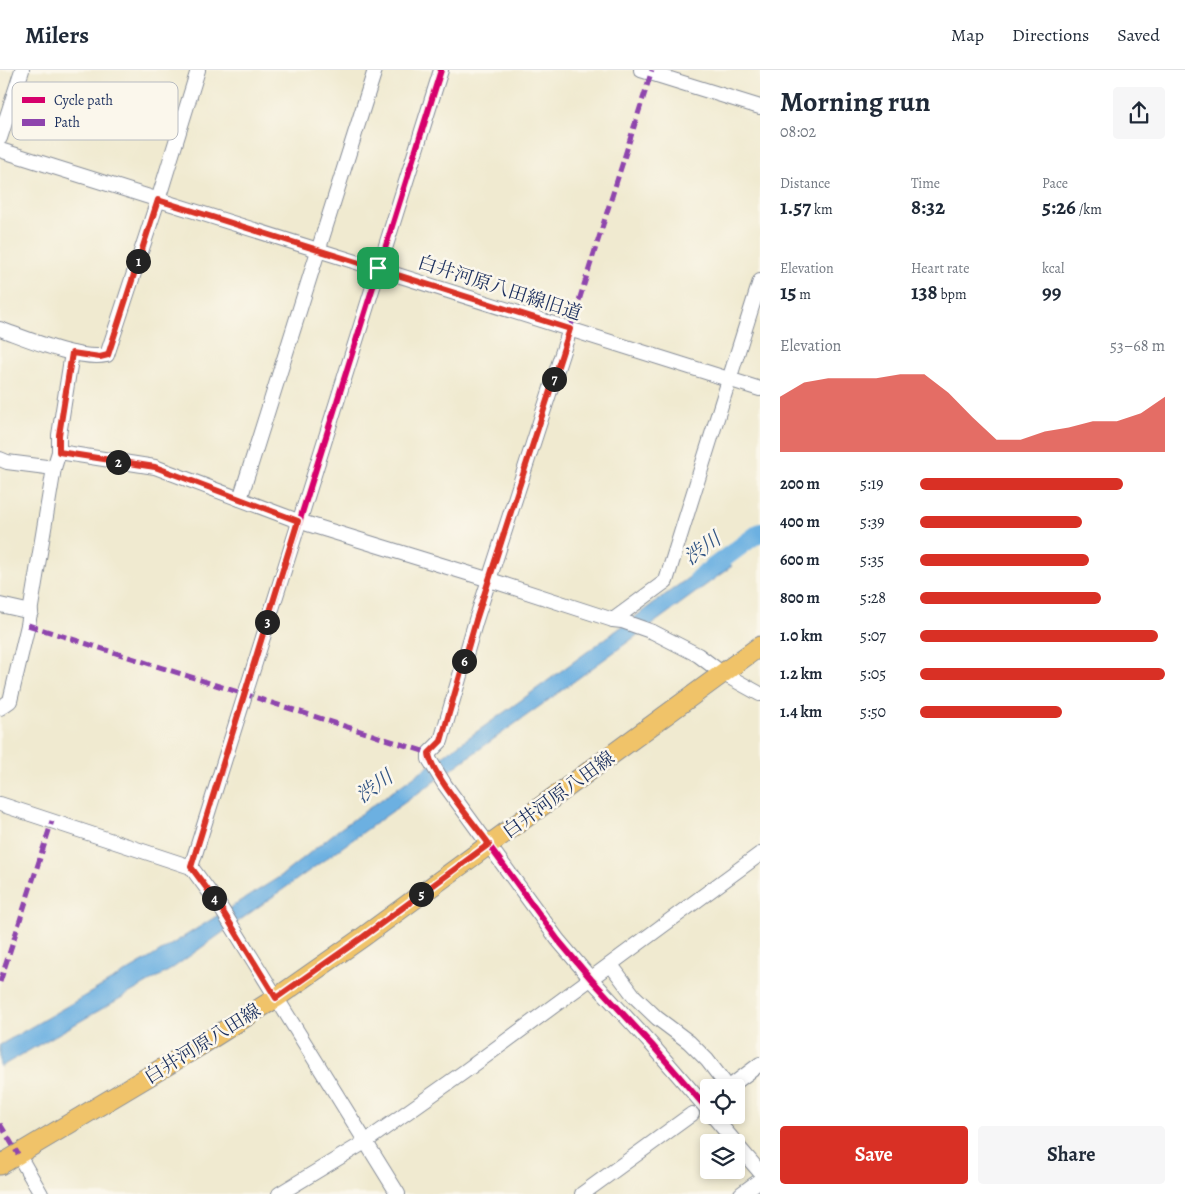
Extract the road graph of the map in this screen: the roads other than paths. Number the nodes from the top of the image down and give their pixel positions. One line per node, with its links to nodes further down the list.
1 (22, 70): 6 (street)
2 (198, 70): 9 (street)
3 (375, 70): 14 (street)
4 (441, 70): 15 (street)
5 (641, 70): 8 (street)
6 (18, 82)
7 (12, 101): 10 (street)
8 (760, 107)
9 (178, 135)
10 (0, 138)
11 (176, 140): 13 (street)
12 (0, 150): 13 (street, 白井河原八田線旧道)
13 (158, 200): 14 (street, 白井河原八田線旧道); 19 (street)
14 (317, 250): 15 (street, 白井河原八田線旧道); 25 (street)
15 (378, 268): 18 (street, 白井河原八田線旧道); 26 (street)
16 (760, 281): 20 (street)
17 (0, 329): 19 (street)
18 (570, 329): 20 (street, 白井河原八田線旧道); 27 (street)
19 (72, 353): 22 (street)
20 (729, 379): 21 (street, 白井河原八田線旧道); 30 (street)
21 (760, 389)
22 (59, 452): 24 (street); 25 (street)
23 (0, 459): 24 (street)
24 (54, 468): 29 (street)
25 (240, 499): 26 (street)
26 (298, 521): 27 (street); 38 (street)
27 (490, 580): 30 (street); 36 (street)
28 (0, 604): 29 (street)
29 (31, 612): 34 (street)
30 (618, 620): 32 (street)
31 (760, 646): 32 (main road, 白井河原八田線)
32 (722, 674): 33 (street); 36 (main road, 白井河原八田線)
33 (760, 694)
34 (0, 708)
35 (0, 804): 38 (street)
36 (489, 844): 40 (street); 41 (main road, 白井河原八田線)
37 (760, 854): 39 (street)
38 (191, 867): 41 (street)
39 (611, 965): 40 (street); 43 (street)
40 (591, 979): 45 (street); 49 (street)
41 (276, 998): 49 (street); 50 (main road, 白井河原八田線)
42 (760, 1064): 44 (street)
43 (721, 1079)
44 (740, 1079)
45 (700, 1100)
46 (692, 1114): 58 (street)
47 (720, 1124): 48 (street)
48 (728, 1134)
49 (366, 1142): 56 (street); 57 (street)
50 (18, 1154): 52 (main road, 白井河原八田線); 55 (street)
51 (745, 1154): 53 (street)
52 (0, 1165)
53 (760, 1172)
54 (760, 1180): 59 (street)
55 (41, 1194)
56 (280, 1194)
57 (398, 1194)
58 (582, 1194)
59 (741, 1194)

